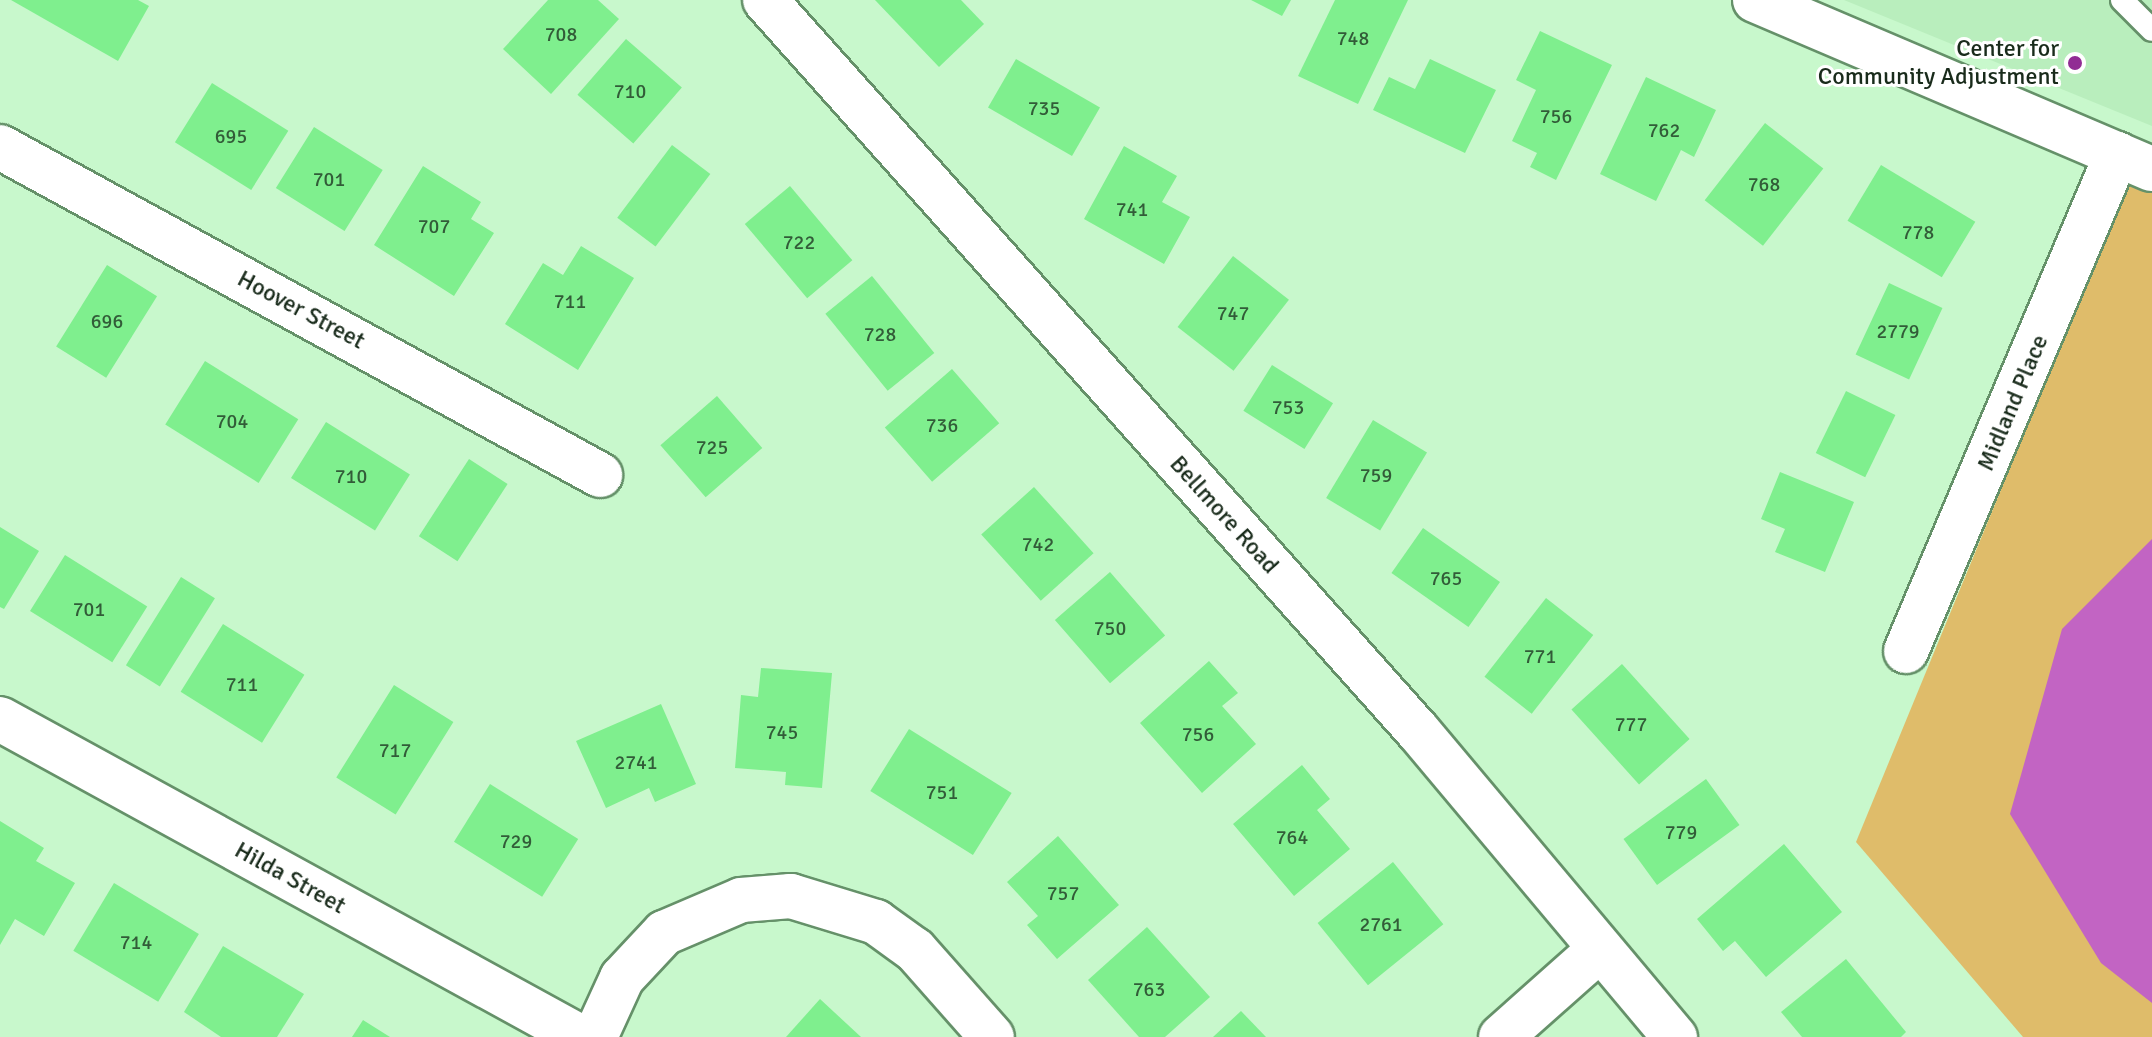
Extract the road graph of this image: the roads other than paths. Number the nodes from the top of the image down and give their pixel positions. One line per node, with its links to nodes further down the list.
1 (765, 0): 10 (street, Bellmore Road)
2 (1755, 0): 6 (street)
3 (2122, 0): 4 (lane)
4 (2152, 30)
5 (0, 147): 7 (street, Hoover Street)
6 (2135, 162): 8 (street, Midland Place)
7 (600, 475)
8 (1906, 651)
9 (0, 719): 11 (street, Hilda Street)
10 (1600, 949): 14 (street); 15 (street, Bellmore Road)
11 (580, 1037)
12 (595, 1037): 13 (street)
13 (992, 1037)
14 (1501, 1037)
15 (1675, 1037)

